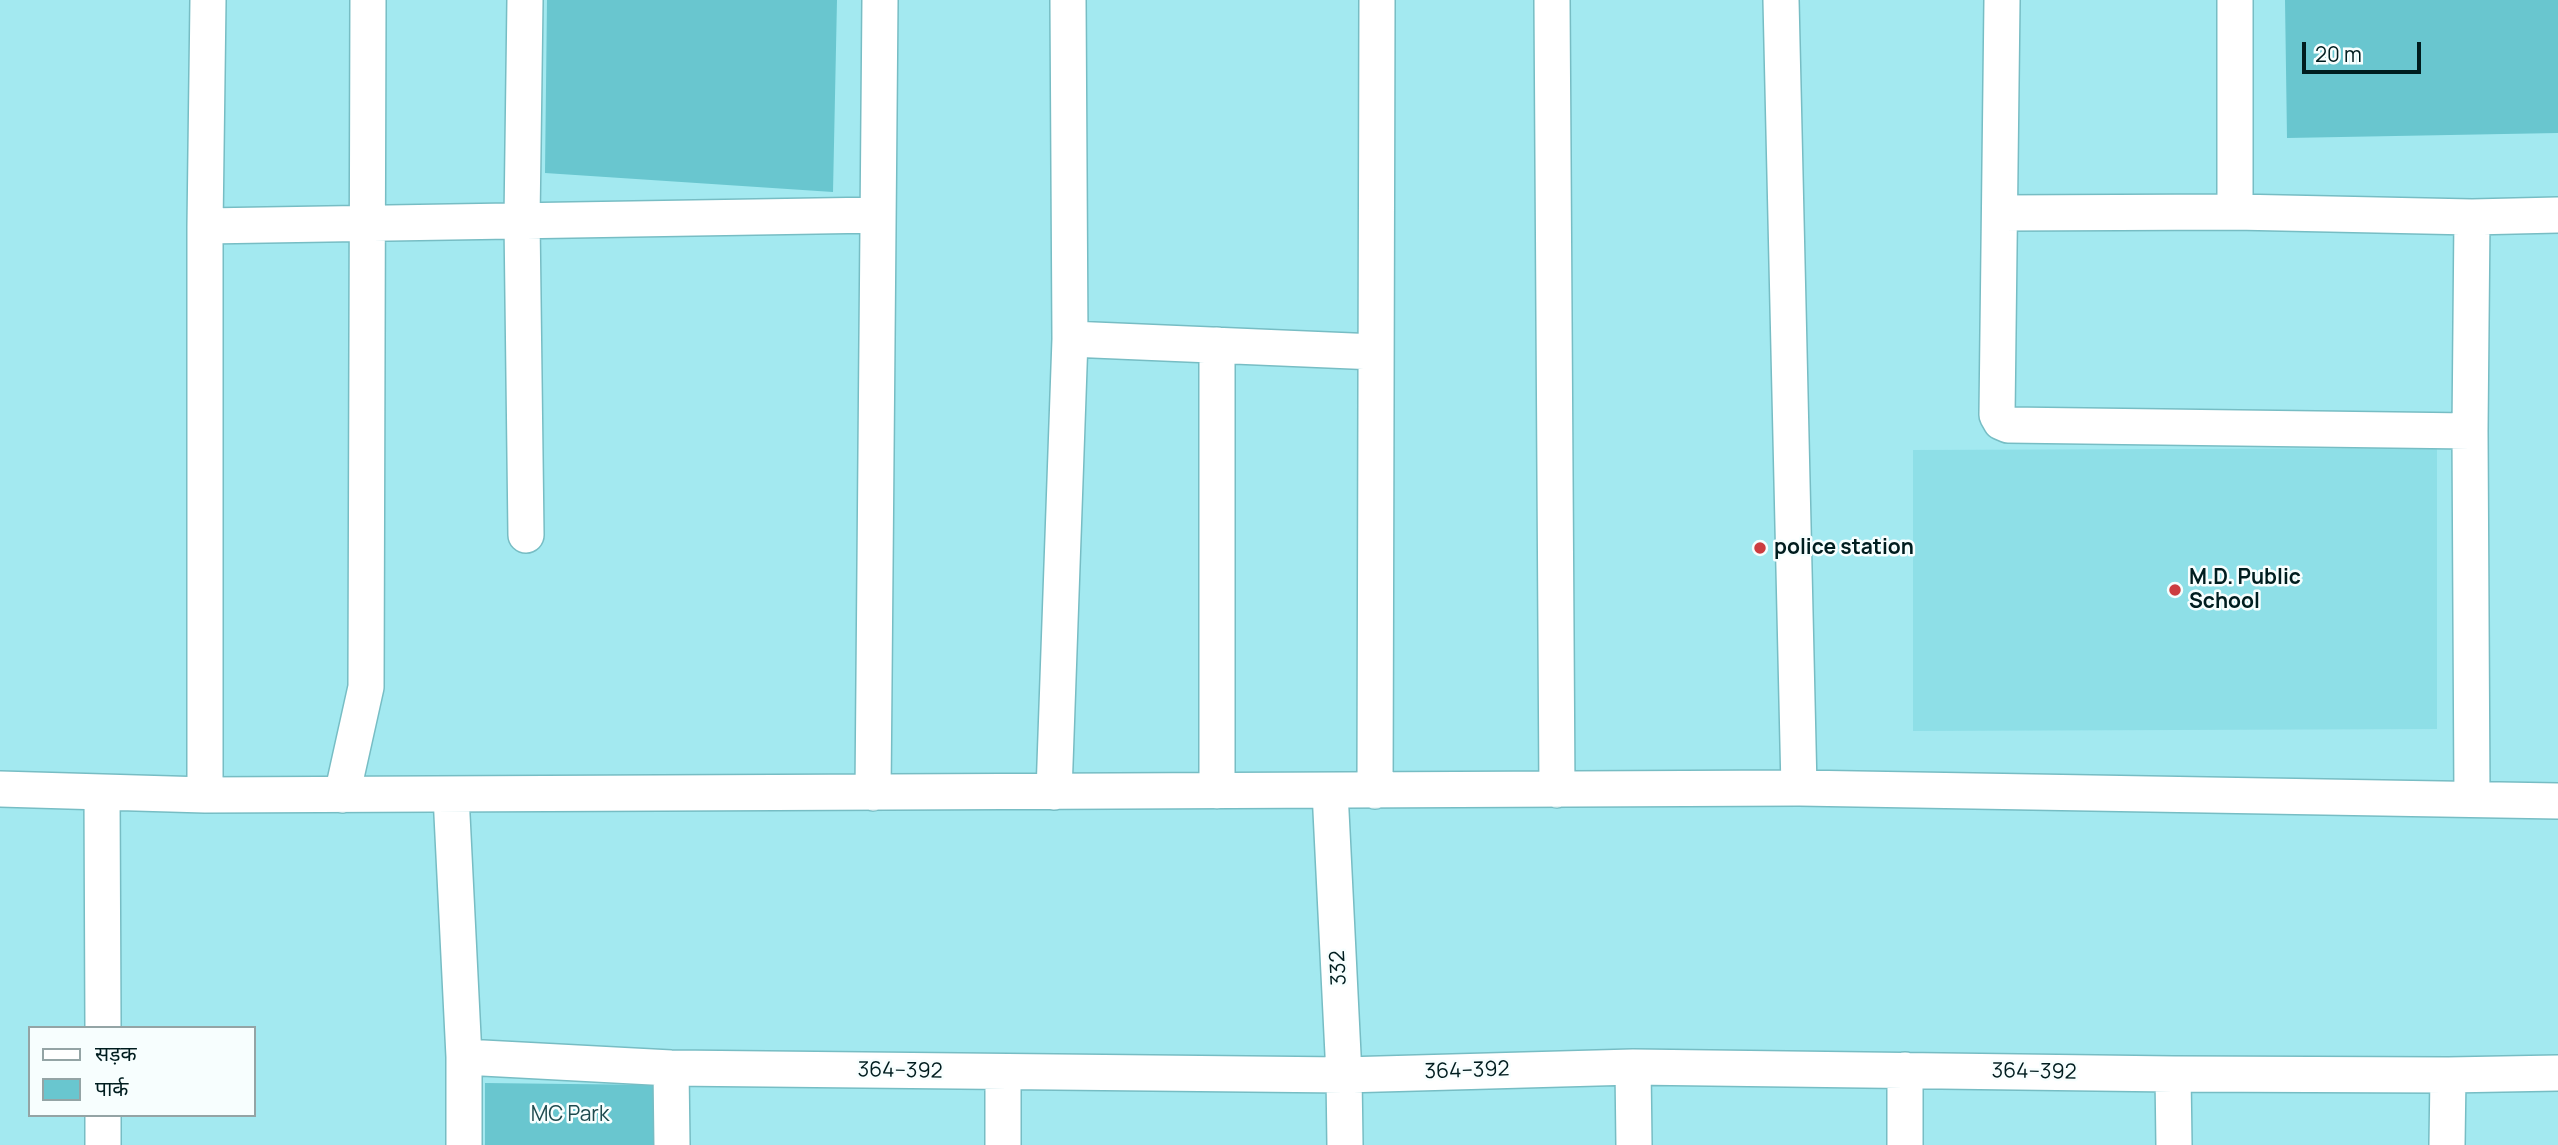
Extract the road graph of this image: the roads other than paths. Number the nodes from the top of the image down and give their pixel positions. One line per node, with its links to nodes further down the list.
1 (208, 0): 18 (street)
2 (368, 0): 17 (street)
3 (525, 0): 16 (street)
4 (880, 0): 13 (street)
5 (1068, 0): 19 (street)
6 (1377, 0): 21 (street)
7 (1552, 0): 26 (street)
8 (1781, 0): 24 (street)
9 (2003, 0): 12 (street)
10 (2235, 0): 11 (street)
11 (2235, 212): 12 (street); 15 (street)
12 (2001, 213): 22 (street)
13 (877, 215): 16 (street); 32 (street)
14 (2558, 215): 15 (street)
15 (2472, 217): 22 (street)
16 (522, 220): 17 (street); 23 (street)
17 (368, 223): 18 (street); 33 (street)
18 (205, 226): 34 (street)
19 (1070, 338): 20 (street); 31 (street)
20 (1217, 345): 21 (street); 27 (street)
21 (1376, 352): 29 (street)
22 (2470, 431): 36 (street)
23 (526, 535)
24 (1799, 788): 26 (street); 36 (street)
25 (0, 789): 30 (street)
26 (1558, 790): 29 (street)
27 (1217, 791): 28 (street); 31 (street)
28 (1330, 791): 29 (street); 46 (street, 332)
29 (1375, 791)
30 (102, 792): 34 (street); 38 (street)
31 (1054, 792): 32 (street)
32 (873, 793): 35 (street)
33 (342, 794): 34 (street); 35 (street)
34 (205, 795)
35 (452, 795): 39 (street)
36 (2472, 799): 37 (street)
37 (2558, 801)
38 (103, 1026)
39 (464, 1057): 41 (street, 364--392); 50 (street)
40 (1633, 1067): 42 (street, 364--392); 46 (street, 364--392); 54 (street)
41 (671, 1068): 43 (street, 364--392); 51 (street)
42 (1905, 1070): 45 (street, 364--392); 55 (street)
43 (1003, 1072): 46 (street, 364--392); 52 (street)
44 (2558, 1073): 47 (street, 364--392)
45 (2173, 1074): 47 (street, 364--392); 56 (street)
46 (1344, 1075): 53 (street, 332)
47 (2448, 1075): 57 (street)
48 (103, 1117): 49 (street)
49 (103, 1145)
50 (464, 1145)
51 (672, 1145)
52 (1003, 1145)
53 (1345, 1145)
54 (1634, 1145)
55 (1905, 1145)
56 (2174, 1145)
57 (2447, 1145)

